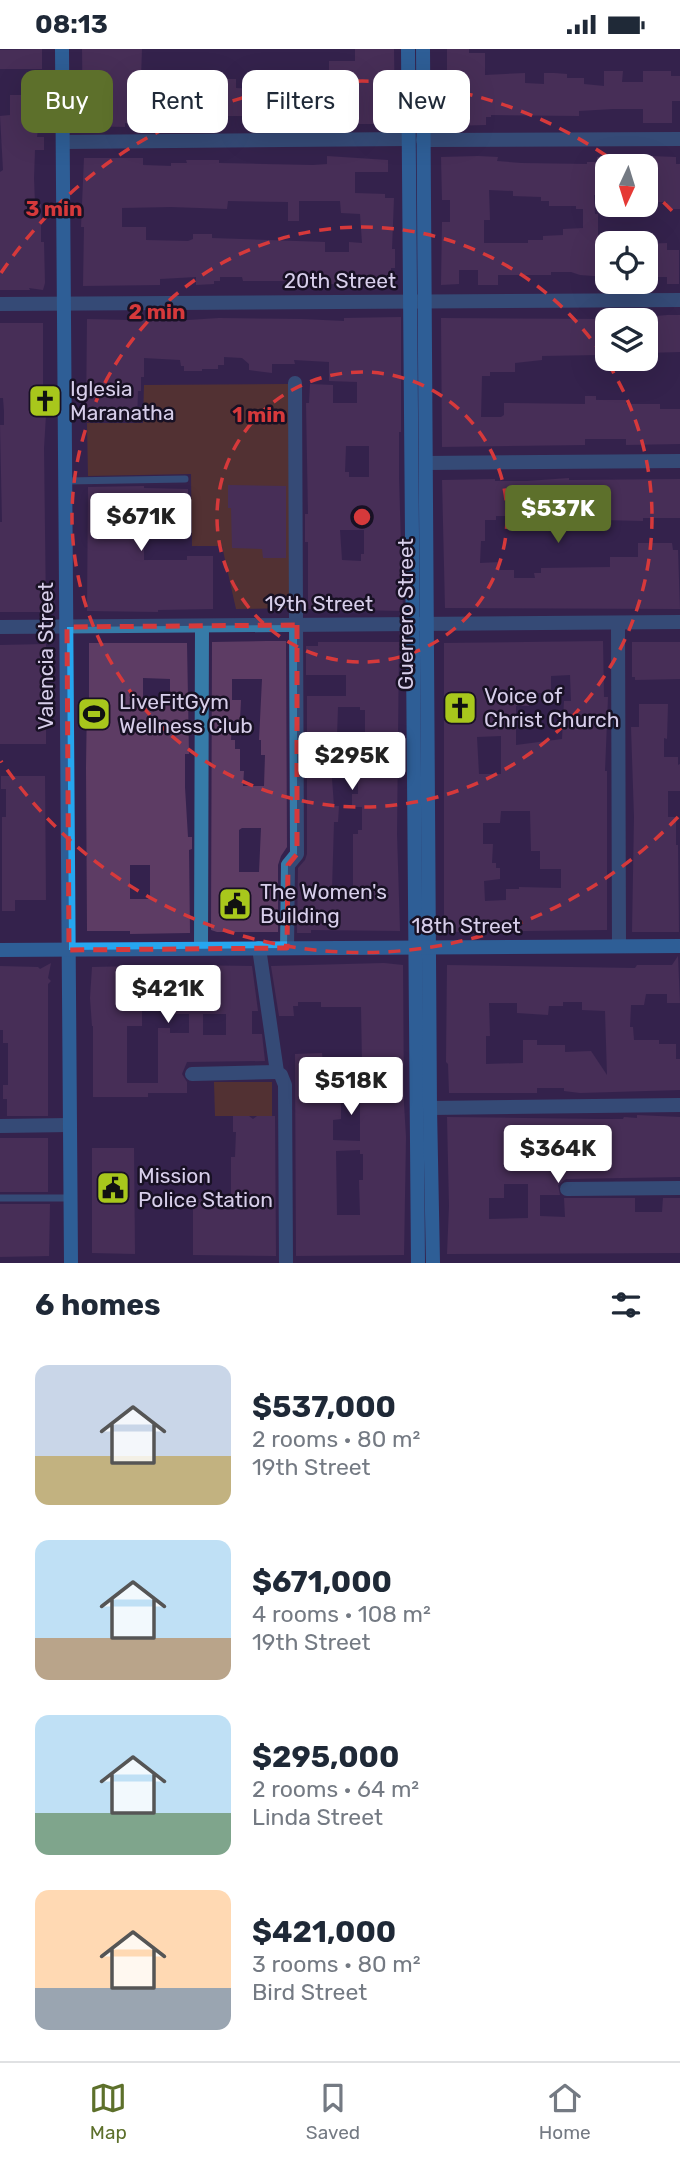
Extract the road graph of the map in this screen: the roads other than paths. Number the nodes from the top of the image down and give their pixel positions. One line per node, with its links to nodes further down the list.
1 (62, 49): 6 (main road, Valencia Street)
2 (408, 49): 4 (main road, Guerrero Street)
3 (423, 49): 4 (main road, Guerrero Street)
4 (416, 139): 5 (street); 6 (street); 8 (main road, Guerrero Street); 9 (main road, Guerrero Street)
5 (680, 139)
6 (63, 142): 11 (main road, Valencia Street)
7 (680, 300): 9 (street, 20th Street)
8 (411, 302): 9 (street, 20th Street); 11 (street, 20th Street); 20 (main road, Guerrero Street)
9 (426, 302): 14 (main road, Guerrero Street)
10 (0, 304): 11 (street, 20th Street)
11 (64, 304): 16 (main road, Valencia Street)
12 (295, 383): 19 (street)
13 (680, 461): 14 (street)
14 (426, 463): 20 (main road, Guerrero Street)
15 (185, 479): 16 (lane)
16 (66, 481): 23 (main road, Valencia Street)
17 (680, 622): 18 (street, 19th Street)
18 (618, 623): 20 (street, 19th Street); 24 (street)
19 (297, 625): 20 (street, 19th Street); 21 (street, 19th Street); 27 (street)
20 (420, 625): 26 (main road, Guerrero Street); 28 (main road, Guerrero Street)
21 (202, 626): 23 (street, 19th Street); 29 (street)
22 (0, 627): 23 (street, 19th Street)
23 (67, 627): 32 (main road, Valencia Street)
24 (619, 946): 25 (main road, 18th Street); 26 (main road, 18th Street)
25 (680, 946)
26 (429, 947): 28 (main road, 18th Street); 36 (main road, Guerrero Street)
27 (287, 948): 28 (main road, 18th Street); 30 (main road, 18th Street)
28 (413, 948): 45 (main road, Guerrero Street)
29 (201, 949): 30 (main road, 18th Street); 32 (main road, 18th Street)
30 (259, 949): 33 (street)
31 (0, 950): 32 (main road, 18th Street)
32 (69, 950): 37 (main road, Valencia Street)
33 (277, 1072): 34 (street); 44 (street)
34 (192, 1074)
35 (680, 1105): 36 (street)
36 (430, 1108): 46 (main road, Guerrero Street)
37 (70, 1125): 38 (street); 42 (main road, Valencia Street)
38 (0, 1126)
39 (680, 1188): 40 (street)
40 (567, 1189)
41 (0, 1198): 42 (lane)
42 (71, 1198): 43 (main road, Valencia Street)
43 (71, 1263)
44 (286, 1263)
45 (418, 1263)
46 (433, 1263)

